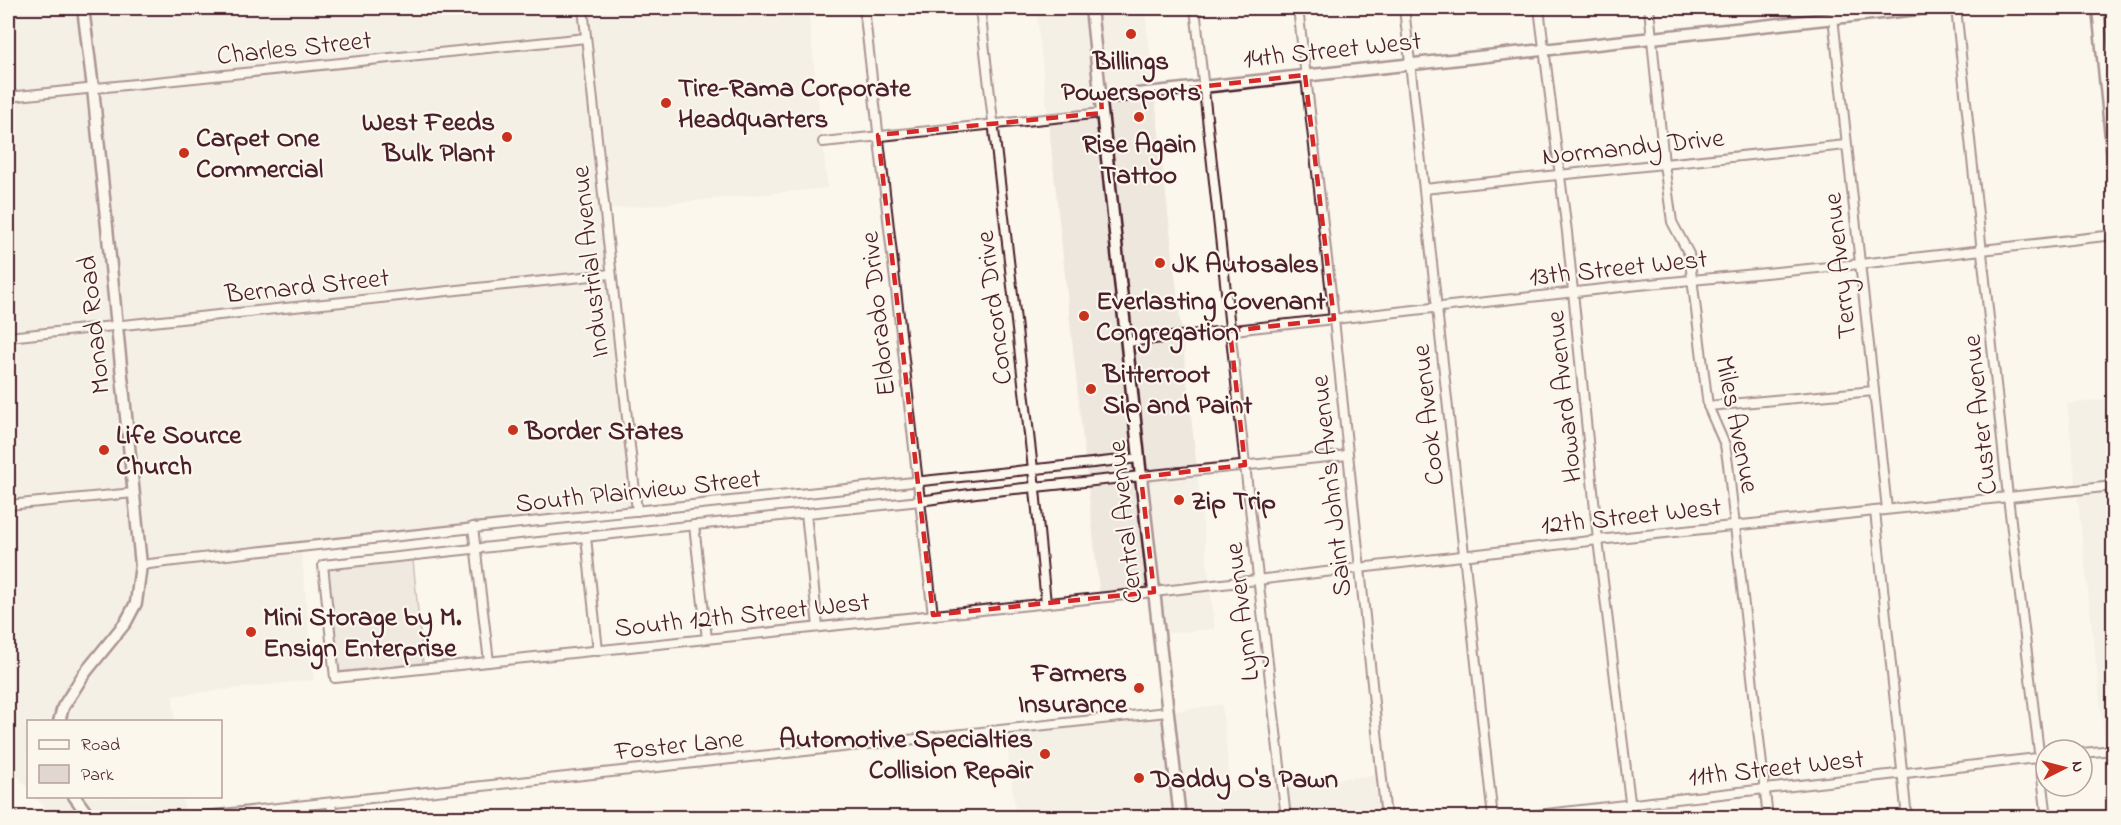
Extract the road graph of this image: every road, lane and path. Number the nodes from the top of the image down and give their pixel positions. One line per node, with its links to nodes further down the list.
1 (83, 8): 21 (street, Monad Road)
2 (582, 8): 16 (street, Industrial Avenue)
3 (864, 8): 26 (street, Eldorado Drive)
4 (980, 8): 25 (street, Concord Drive)
5 (1091, 8): 23 (street, Central Avenue)
6 (1195, 8): 20 (street, Lynn Avenue)
7 (1298, 8): 19 (street, Saint John's Avenue)
8 (1404, 8): 18 (street, Cook Avenue)
9 (1539, 8): 17 (street, Howard Avenue)
10 (1649, 8): 15 (street, Miles Avenue)
11 (1927, 8): 14 (street, 14th Street West)
12 (1956, 8): 34 (street, Custer Avenue)
13 (2098, 8): 30 (street)
14 (1838, 14): 15 (street, 14th Street West); 28 (street, Terry Avenue)
15 (1652, 37): 17 (street, 14th Street West); 29 (street, Miles Avenue)
16 (586, 38): 21 (street, Charles Street); 36 (street, Industrial Avenue)
17 (1544, 49): 18 (street, 14th Street West); 31 (street, Howard Avenue)
18 (1410, 63): 19 (street, 14th Street West); 32 (street, Cook Avenue)
19 (1305, 75): 20 (street, 14th Street West); 40 (street, Saint John's Avenue)
20 (1203, 86): 23 (street, 14th Street West); 42 (street, Lynn Avenue)
21 (93, 88): 22 (street, Charles Street); 41 (street, Monad Road)
22 (8, 97)
23 (1101, 98): 24 (street, Central Avenue)
24 (1102, 113): 25 (street); 44 (street, Central Avenue)
25 (993, 124): 26 (street); 50 (street, Concord Drive)
26 (878, 135): 27 (street); 52 (street, Eldorado Drive)
27 (823, 142)
28 (1846, 145): 29 (street, Normandy Drive); 35 (street, Terry Avenue)
29 (1664, 164): 31 (street, Normandy Drive); 37 (street, Miles Avenue)
30 (2114, 167)
31 (1560, 175): 32 (street, Normandy Drive); 38 (street, Howard Avenue)
32 (1424, 189): 39 (street, Cook Avenue)
33 (2114, 235): 34 (street, 13th Street West)
34 (1982, 250): 35 (street, 13th Street West); 56 (street, Custer Avenue)
35 (1860, 264): 37 (street, 13th Street West); 45 (street, Terry Avenue)
36 (611, 274): 41 (street, Bernard Street); 60 (street, Industrial Avenue)
37 (1693, 281): 38 (street, 13th Street West); 46 (street, Miles Avenue)
38 (1574, 292): 39 (street, 13th Street West); 67 (street, Howard Avenue)
39 (1437, 307): 40 (street, 13th Street West); 69 (street, Cook Avenue)
40 (1334, 319): 42 (street, 13th Street West); 47 (street, Saint John's Avenue)
41 (116, 326): 43 (street, Bernard Street); 55 (street, Monad Road)
42 (1230, 331): 44 (street, 13th Street West); 49 (street, Lynn Avenue)
43 (8, 337)
44 (1127, 342): 48 (street, Central Avenue)
45 (1874, 391): 46 (street); 59 (street, Terry Avenue)
46 (1708, 406): 64 (street, Miles Avenue)
47 (1348, 455): 49 (street, South Plainview Street); 71 (street, Saint John's Avenue)
48 (1139, 458): 50 (street, South Plainview Street); 51 (street, Central Avenue)
49 (1245, 465): 51 (street, South Plainview Street); 72 (street, Lynn Avenue)
50 (1033, 469): 52 (street, South Plainview Street); 54 (street, Concord Drive)
51 (1141, 477): 54 (street, South Plainview Street); 73 (street, Central Avenue)
52 (917, 483): 57 (street, Eldorado Drive); 60 (street, South Plainview Street)
53 (2114, 486): 56 (street, 12th Street West)
54 (1035, 488): 57 (street, South Plainview Street); 74 (street, Concord Drive)
55 (134, 493): 58 (street); 70 (street, Monad Road)
56 (2008, 497): 59 (street, 12th Street West); 83 (street, Custer Avenue)
57 (920, 501): 62 (street, South Plainview Street); 75 (street, Eldorado Drive)
58 (8, 505)
59 (1887, 509): 61 (street, 12th Street West)
60 (637, 511): 65 (street, South Plainview Street)
61 (1875, 511): 64 (street, 12th Street West); 87 (street)
62 (806, 513): 63 (street, South Plainview Street); 76 (street)
63 (694, 525): 66 (street, South Plainview Street); 77 (street)
64 (1735, 525): 67 (street, 12th Street West); 88 (street, Miles Avenue)
65 (473, 527): 68 (street); 70 (street, South Plainview Street)
66 (586, 537): 68 (street, South Plainview Street); 78 (street)
67 (1598, 540): 69 (street, 12th Street West); 92 (street, Howard Avenue)
68 (476, 548): 79 (street); 80 (street, South Plainview Street)
69 (1464, 555): 71 (street, 12th Street West); 99 (street, Cook Avenue)
70 (141, 565): 82 (street, Monad Road)
71 (1360, 567): 72 (street, 12th Street West); 98 (street, Saint John's Avenue)
72 (1258, 579): 73 (street, 12th Street West); 97 (street, Lynn Avenue)
73 (1154, 592): 74 (street, South 12th Street West); 81 (street, Central Avenue)
74 (1046, 603): 75 (street, South 12th Street West)
75 (933, 615): 76 (street, South 12th Street West)
76 (818, 627): 77 (street, South 12th Street West)
77 (707, 639): 78 (street, South 12th Street West)
78 (598, 651): 79 (street, South 12th Street West)
79 (489, 662): 80 (street, South 12th Street West)
80 (335, 678)
81 (1167, 712): 91 (street, Foster Lane); 96 (street, Central Avenue)
82 (60, 720)
83 (2040, 738)
84 (2114, 750): 85 (street)
85 (2094, 752)
86 (2034, 759): 87 (street, 11th Street West)
87 (1902, 774): 88 (street, 11th Street West); 103 (street)
88 (1764, 789): 92 (street, 11th Street West); 102 (street, Miles Avenue)
89 (75, 798): 94 (street)
90 (2046, 798): 104 (street, Custer Avenue)
91 (331, 803): 93 (street, Foster Lane); 95 (street)
92 (1631, 804): 100 (street, 11th Street West); 101 (street, Howard Avenue)
93 (195, 817)
94 (90, 818)
95 (333, 818)
96 (1180, 818)
97 (1287, 818)
98 (1386, 818)
99 (1493, 818)
100 (1511, 818)
101 (1632, 818)
102 (1768, 818)
103 (1907, 818)
104 (2047, 818)

